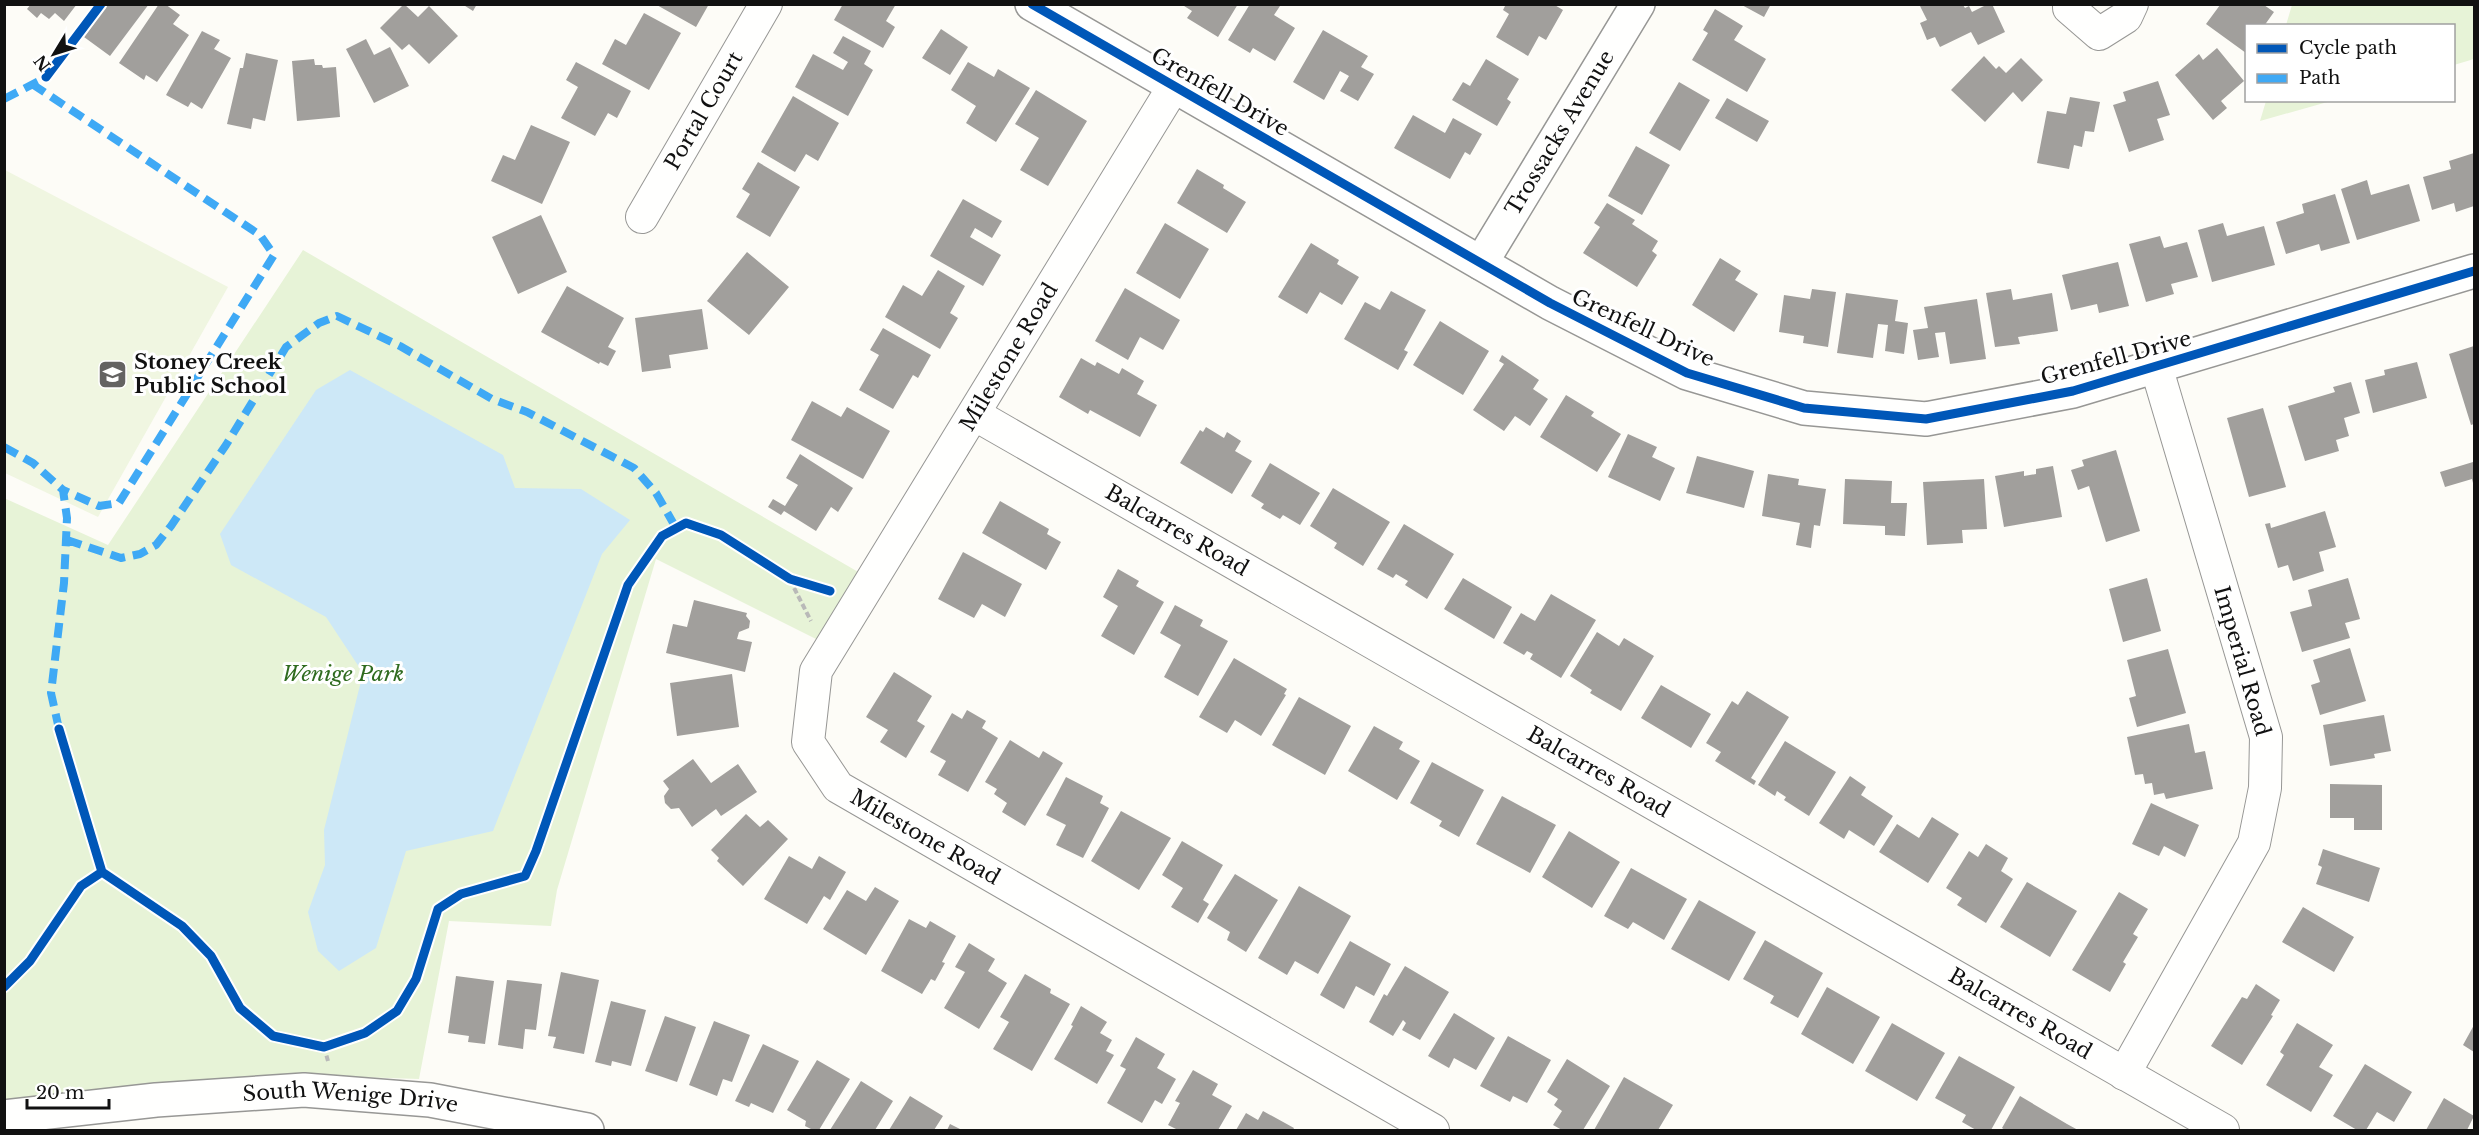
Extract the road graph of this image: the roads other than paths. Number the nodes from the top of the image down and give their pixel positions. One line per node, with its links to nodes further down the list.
1 (766, 4): 7 (street, Portal Court)
2 (1032, 4): 6 (street, Grenfell Drive)
3 (1638, 4): 8 (street, Trossacks Avenue)
4 (2069, 4): 5 (street)
5 (2133, 4)
6 (1174, 86): 8 (street, Grenfell Drive); 11 (street, Milestone Road)
7 (642, 217)
8 (1481, 263): 10 (street, Grenfell Drive)
9 (2475, 271): 10 (street, Grenfell Drive)
10 (2156, 366): 12 (street, Imperial Road)
11 (974, 414): 12 (street, Balcarres Road); 15 (street, Milestone Road)
12 (2124, 1074): 16 (street, Balcarres Road)
13 (4, 1117): 14 (street, South Wenige Drive)
14 (587, 1131)
15 (1433, 1131)
16 (2223, 1131)

